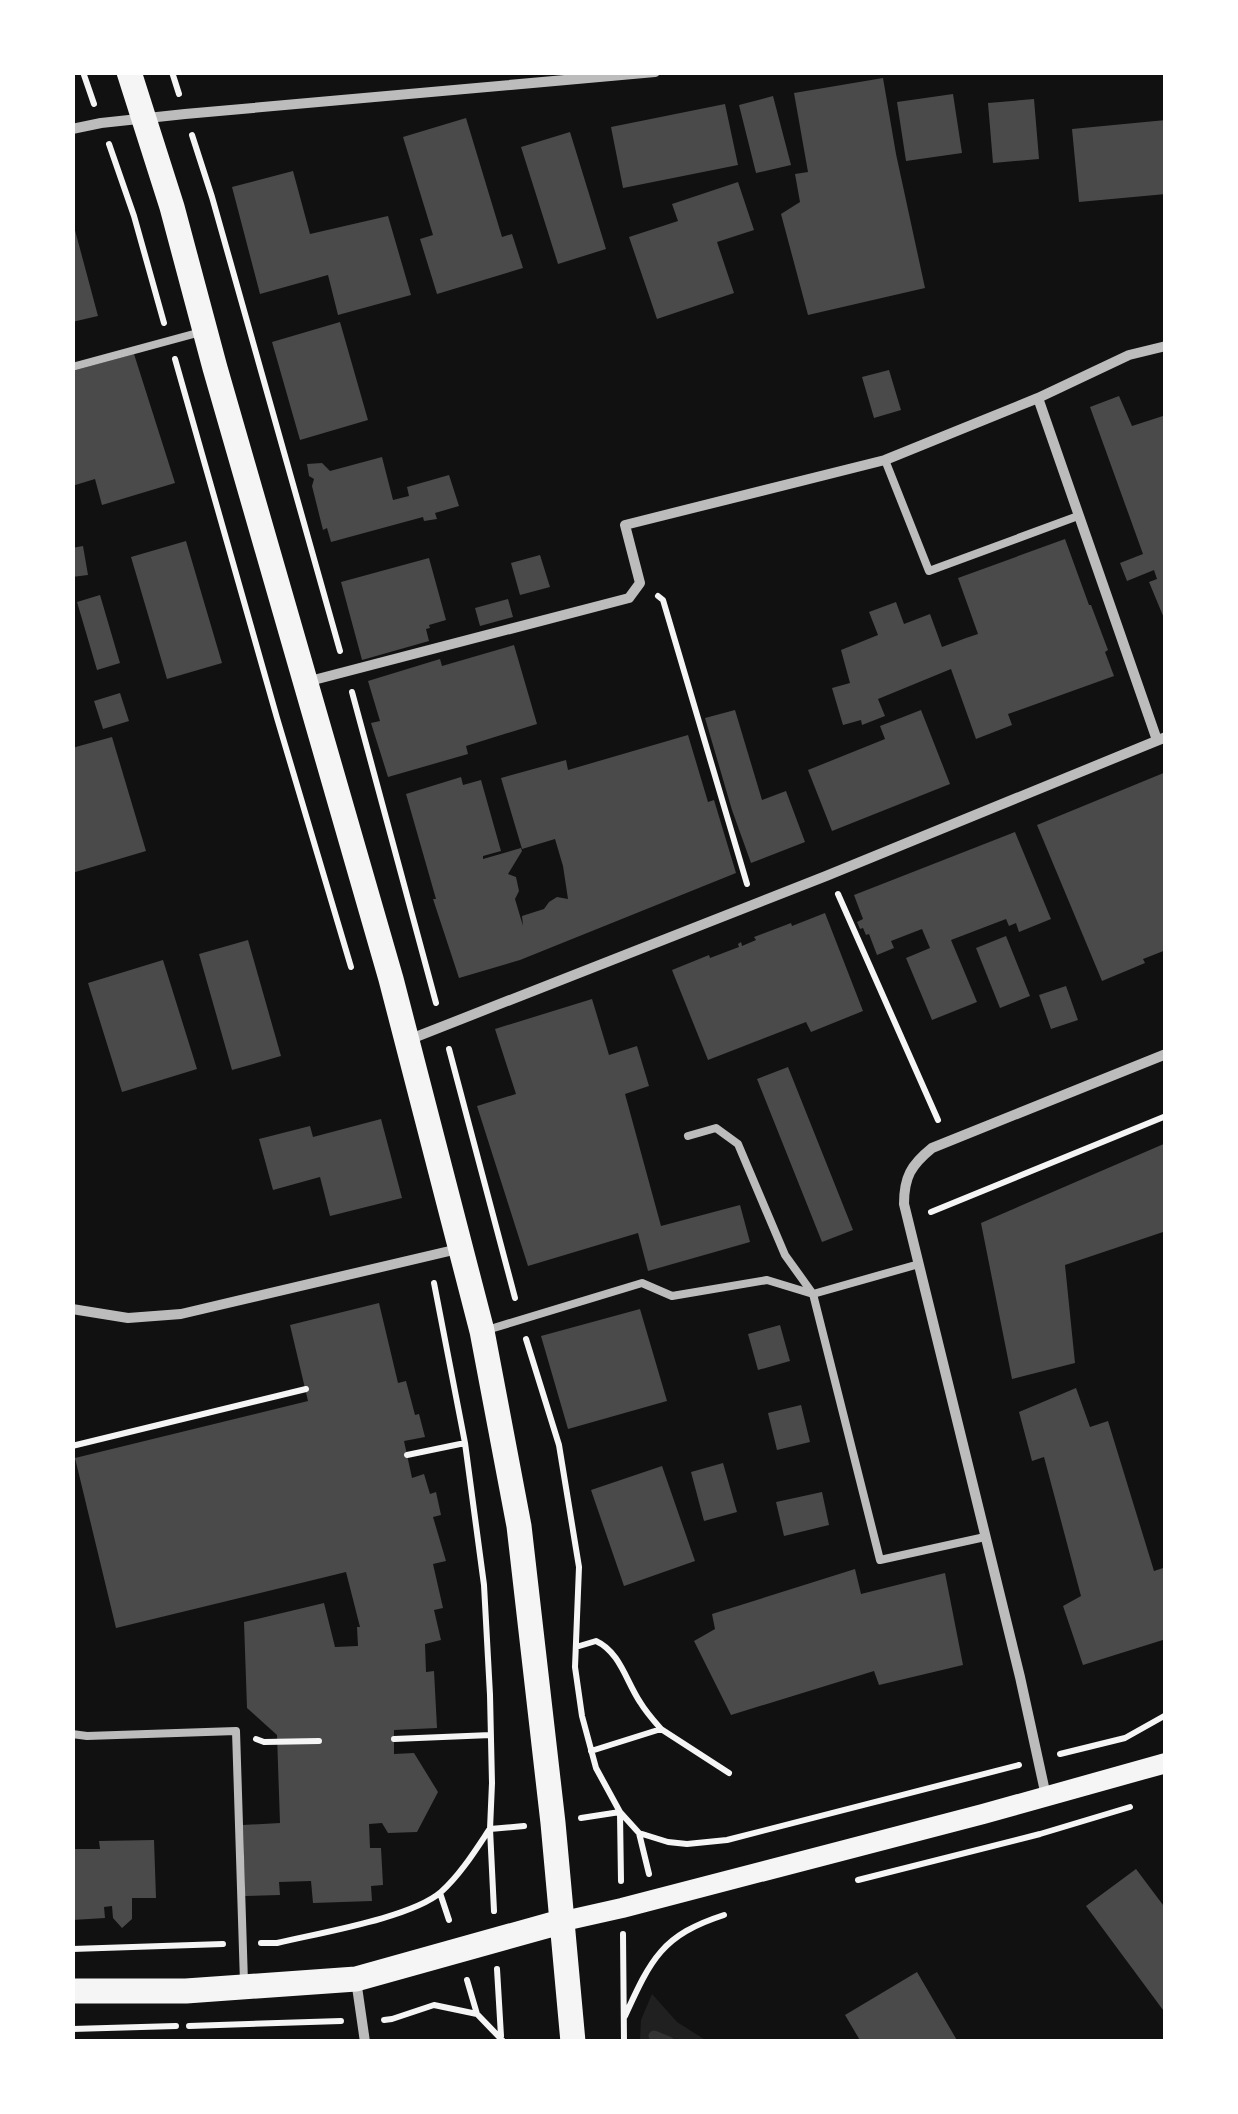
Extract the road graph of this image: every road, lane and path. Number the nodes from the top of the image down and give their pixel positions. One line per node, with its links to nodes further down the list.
1 (83, 72): 5 (path)
2 (128, 72): 4 (main road)
3 (655, 72): 4 (street)
4 (144, 118): 5 (street); 7 (main road)
5 (101, 123): 6 (street); 8 (path)
6 (72, 129)
7 (205, 331): 8 (lane); 15 (main road)
8 (169, 340): 10 (lane); 19 (path)
9 (1166, 346): 11 (street)
10 (72, 367)
11 (1038, 398): 12 (street); 13 (street)
12 (885, 460): 13 (lane); 14 (street)
13 (1078, 516): 16 (street)
14 (640, 583): 15 (street); 18 (path)
15 (305, 682): 20 (main road)
16 (1161, 738): 17 (street)
17 (830, 874): 18 (street); 24 (path)
18 (753, 905): 20 (street)
19 (354, 975)
20 (406, 1040): 26 (main road)
21 (1166, 1054): 24 (street)
22 (1166, 1116): 25 (path)
23 (688, 1136): 29 (lane)
24 (948, 1142): 25 (street)
25 (908, 1221): 28 (street)
26 (462, 1248): 27 (street); 31 (main road)
27 (428, 1256): 30 (street); 33 (path)
28 (919, 1264): 29 (lane); 36 (street)
29 (813, 1294): 31 (lane); 36 (lane)
30 (72, 1309)
31 (482, 1331): 52 (main road)
32 (306, 1390): 34 (path)
33 (466, 1443): 35 (path); 42 (path)
34 (72, 1446)
35 (408, 1455)
36 (985, 1536): 46 (street)
37 (576, 1647): 39 (path)
38 (1166, 1715): 46 (path)
39 (661, 1729): 45 (path); 48 (path)
40 (236, 1731): 41 (lane); 44 (path); 53 (lane)
41 (72, 1734)
42 (490, 1736): 43 (path); 53 (path)
43 (394, 1740)
44 (319, 1741)
45 (591, 1751)
46 (1038, 1759): 49 (street); 50 (path)
47 (1166, 1763): 49 (main road)
48 (729, 1773)
49 (1046, 1796): 52 (main road)
50 (620, 1812)
51 (720, 1916): 60 (path)
52 (564, 1921): 55 (main road); 63 (main road)
53 (242, 1944): 54 (path); 56 (lane)
54 (72, 1949)
55 (356, 1979): 56 (main road); 58 (street)
56 (244, 1987): 57 (main road)
57 (72, 1992)
58 (362, 2020): 59 (path); 61 (street); 62 (path)
59 (72, 2029)
60 (624, 2041): 64 (path)
61 (365, 2042)
62 (504, 2042)
63 (573, 2042)
64 (617, 2042)

